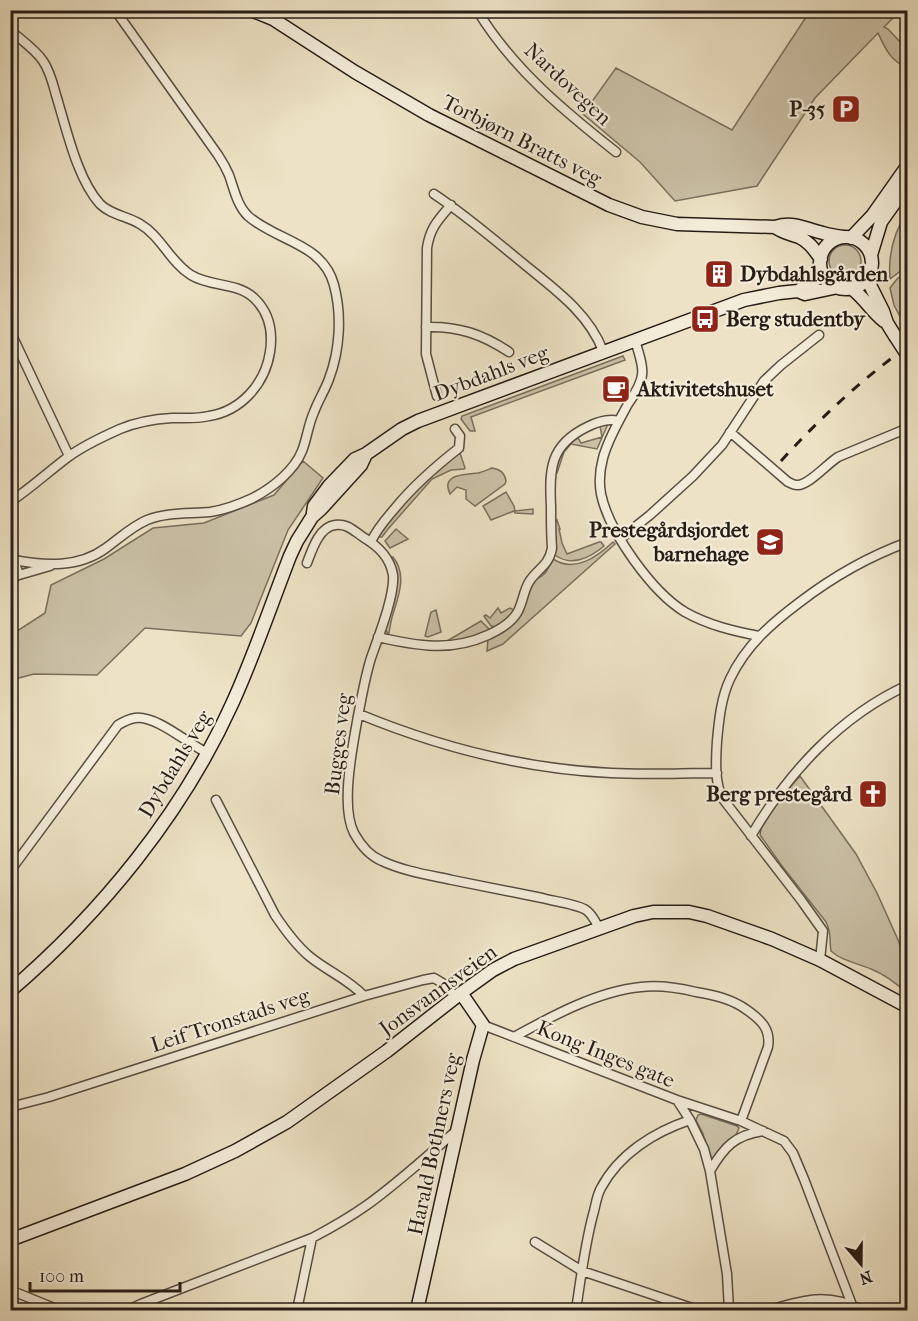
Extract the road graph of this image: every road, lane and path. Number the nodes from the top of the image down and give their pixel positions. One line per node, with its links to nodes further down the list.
1 (16, 10): 5 (street)
2 (115, 10): 42 (street)
3 (250, 10): 6 (main road, Torbjørn Bratts veg)
4 (477, 10): 8 (street, Nardovegen)
5 (10, 15)
6 (270, 15): 13 (main road, Torbjørn Bratts veg)
7 (10, 30): 34 (street)
8 (616, 152)
9 (908, 165): 14 (main road)
10 (908, 184): 15 (main road)
11 (434, 194): 12 (street)
12 (451, 205): 22 (street, Dybdahls veg); 26 (street)
13 (776, 227): 14 (main road, Torbjørn Bratts veg); 16 (main road, Torbjørn Bratts veg)
14 (847, 237): 15 (main road); 16 (main road)
15 (871, 255): 18 (main road)
16 (821, 260): 17 (main road)
17 (824, 275): 19 (main road); 20 (main road, Dybdahls veg)
18 (868, 278): 19 (main road); 21 (main road)
19 (844, 288): 20 (main road, Dybdahls veg); 21 (main road)
20 (798, 291): 25 (main road, Dybdahls veg)
21 (887, 323): 28 (main road, bridge)
22 (426, 327): 27 (street, Dybdahls veg); 29 (street, Dybdahls veg)
23 (10, 331): 34 (street)
24 (819, 335): 33 (street)
25 (635, 339): 26 (main road, Dybdahls veg); 30 (street)
26 (603, 351): 48 (main road, Dybdahls veg)
27 (508, 352)
28 (908, 356)
29 (437, 396)
30 (618, 421): 36 (street); 45 (street)
31 (908, 428): 33 (street)
32 (455, 429): 37 (street)
33 (730, 432): 36 (street)
34 (69, 456): 35 (street)
35 (10, 502)
36 (620, 539): 44 (street)
37 (371, 542): 41 (street, Bugges veg); 45 (street, Bugges veg)
38 (908, 542): 44 (street)
39 (10, 551): 40 (street)
40 (14, 560): 42 (street); 43 (street)
41 (307, 563)
42 (52, 565): 43 (street)
43 (15, 576)
44 (759, 636): 49 (street)
45 (378, 637): 47 (street, Bugges veg)
46 (908, 685): 51 (street)
47 (359, 714): 49 (street); 53 (street, Bugges veg)
48 (207, 753): 52 (street); 55 (main road, Dybdahls veg)
49 (717, 773): 51 (street)
50 (216, 800): 57 (street)
51 (751, 836): 54 (street)
52 (10, 871)
53 (599, 928): 54 (main road, Jonsvannsveien); 56 (main road, Jonsvannsveien)
54 (820, 960): 58 (main road, Jonsvannsveien)
55 (10, 991)
56 (458, 995): 57 (street, Leif Tronstads veg); 59 (main road); 69 (main road, Jonsvannsveien)
57 (364, 996): 62 (street, Leif Tronstads veg)
58 (908, 1007)
59 (483, 1025): 60 (street, Kong Inges gate); 65 (main road, Harald Bothners veg)
60 (514, 1037): 61 (street, Kong Inges gate); 64 (street)
61 (676, 1100): 63 (street, Kong Inges gate); 64 (street)
62 (10, 1107)
63 (690, 1120): 67 (street, Kong Inges gate); 71 (street)
64 (741, 1120): 66 (street)
65 (457, 1131): 68 (street); 77 (main road, Harald Bothners veg)
66 (764, 1131): 67 (street); 73 (street)
67 (710, 1171): 80 (street, Kong Inges gate)
68 (312, 1238): 75 (street); 76 (street)
69 (10, 1240)
70 (535, 1242): 71 (street)
71 (582, 1271): 78 (street); 79 (street)
72 (10, 1290): 74 (street)
73 (852, 1305): 81 (street); 82 (street)
74 (59, 1311)
75 (128, 1311)
76 (297, 1311)
77 (417, 1311)
78 (576, 1311)
79 (698, 1311)
80 (729, 1311)
81 (769, 1311)
82 (862, 1311)

